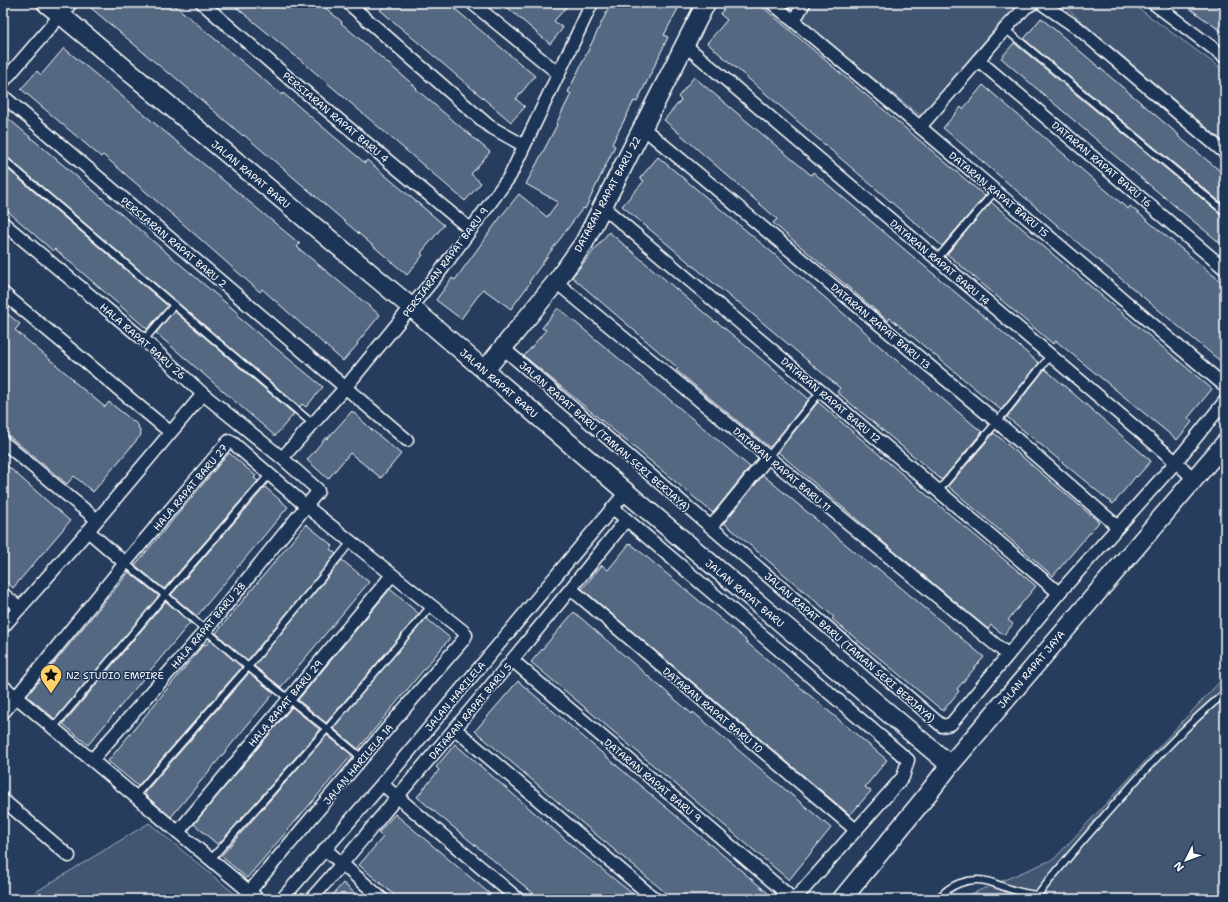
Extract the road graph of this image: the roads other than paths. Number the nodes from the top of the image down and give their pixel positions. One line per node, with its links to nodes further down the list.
1 (46, 3): 14 (street, JALAN RAPAT BARU)
2 (202, 3): 32 (street, PERSIARAN RAPAT BARU 4)
3 (472, 3): 20 (street)
4 (592, 3): 20 (street, PERSIARAN RAPAT BARU 9)
5 (706, 3): 17 (street, DATARAN RAPAT BARU 22)
6 (772, 3): 15 (street, DATARAN RAPAT BARU 15)
7 (804, 3): 15 (street)
8 (1034, 3): 16 (street)
9 (1041, 3): 26 (street)
10 (1153, 3): 18 (street)
11 (1222, 3): 12 (lane)
12 (1225, 5)
13 (356, 6): 25 (street)
14 (66, 9): 21 (street); 38 (street, JALAN RAPAT BARU)
15 (794, 21): 23 (street, DATARAN RAPAT BARU 15)
16 (1005, 29): 19 (street); 30 (lane)
17 (685, 45): 24 (street, DATARAN RAPAT BARU 22); 33 (street, DATARAN RAPAT BARU 14)
18 (1225, 57)
19 (978, 60): 23 (street); 34 (street, DATARAN RAPAT BARU 16)
20 (559, 74): 25 (street, PERSIARAN RAPAT BARU 9)
21 (3, 82)
22 (3, 96): 44 (street, PERSIARAN RAPAT BARU 2)
23 (920, 126): 28 (street, DATARAN RAPAT BARU 15)
24 (643, 128): 29 (street, DATARAN RAPAT BARU 22); 48 (street, DATARAN RAPAT BARU 13)
25 (524, 145): 32 (street, PERSIARAN RAPAT BARU 9)
26 (1225, 153)
27 (3, 159): 37 (lane)
28 (995, 192): 33 (lane); 43 (street, DATARAN RAPAT BARU 15)
29 (603, 207): 35 (street, DATARAN RAPAT BARU 22); 45 (street, DATARAN RAPAT BARU 12)
30 (1225, 212)
31 (3, 223): 39 (street, HALA RAPAT BARU 26)
32 (470, 229): 38 (street, PERSIARAN RAPAT BARU 9)
33 (937, 259): 41 (street, DATARAN RAPAT BARU 14)
34 (1225, 269)
35 (556, 282): 40 (street, DATARAN RAPAT BARU 22); 54 (street, DATARAN RAPAT BARU 11)
36 (3, 293): 50 (street)
37 (174, 305): 39 (lane); 49 (lane)
38 (411, 307): 42 (street, JALAN RAPAT BARU); 44 (street, PERSIARAN RAPAT BARU 9)
39 (144, 340): 46 (street, HALA RAPAT BARU 26)
40 (503, 348): 42 (street, DATARAN RAPAT BARU 22); 65 (street, JALAN RAPAT BARU (TAMAN SERI BERJAYA))
41 (1050, 356): 48 (lane); 56 (street, DATARAN RAPAT BARU 14)
42 (484, 370): 60 (street, JALAN RAPAT BARU)
43 (1225, 386)
44 (345, 388): 49 (street, PERSIARAN RAPAT BARU 9); 51 (street, PERSIARAN RAPAT BARU 2)
45 (821, 391): 54 (lane); 59 (street, DATARAN RAPAT BARU 12)
46 (203, 394): 50 (street); 55 (street, HALA RAPAT BARU 26)
47 (1225, 400): 56 (street, JALAN RAPAT BARU (TAMAN SERI BERJAYA))
48 (997, 422): 59 (lane); 66 (street, DATARAN RAPAT BARU 13)
49 (313, 424): 55 (street, PERSIARAN RAPAT BARU 9)
50 (170, 432): 63 (street)
51 (407, 440)
52 (3, 442): 63 (street)
53 (1225, 443): 58 (street, JALAN RAPAT JAYA)
54 (768, 457): 65 (street); 80 (street, DATARAN RAPAT BARU 11)
55 (282, 458): 61 (street)
56 (1176, 462): 58 (street, DATARAN RAPAT BARU 14); 66 (street, JALAN RAPAT BARU (TAMAN SERI BERJAYA))
57 (269, 475): 61 (street, HALA RAPAT BARU 27); 69 (street, HALA RAPAT BARU 27); 74 (lane)
58 (1194, 479): 93 (street, JALAN RAPAT JAYA)
59 (938, 491): 72 (street, DATARAN RAPAT BARU 12)
60 (626, 492): 62 (street, JALAN HARILELA); 93 (street, JALAN RAPAT BARU)
61 (306, 506): 68 (street, HALA RAPAT BARU 27); 78 (street, HALA RAPAT BARU 28)
62 (613, 508): 64 (street); 94 (street, JALAN HARILELA)
63 (96, 519): 67 (street)
64 (626, 520): 71 (street, DATARAN RAPAT BARU 5); 98 (street)
65 (711, 527): 80 (street, JALAN RAPAT BARU (TAMAN SERI BERJAYA))
66 (1118, 527): 72 (street, JALAN RAPAT BARU (TAMAN SERI BERJAYA))
67 (88, 530): 69 (street); 76 (street)
68 (351, 542): 70 (street, HALA RAPAT BARU 27); 82 (lane)
69 (125, 563): 74 (lane); 85 (street, HALA RAPAT BARU 27)
70 (392, 575): 75 (street, HALA RAPAT BARU 27); 86 (street, HALA RAPAT BARU 29)
71 (571, 589): 81 (street, DATARAN RAPAT BARU 5); 98 (street, DATARAN RAPAT BARU 10)
72 (1059, 593): 80 (street, JALAN RAPAT BARU (TAMAN SERI BERJAYA))
73 (3, 594): 76 (street)
74 (165, 594): 78 (lane); 88 (lane)
75 (431, 606): 79 (street, HALA RAPAT BARU 27); 89 (lane)
76 (20, 608): 77 (street)
77 (3, 627)
78 (206, 630): 82 (lane); 92 (street, HALA RAPAT BARU 28)
79 (466, 636): 91 (street, JALAN HARILELA 1A)
80 (1008, 655)
81 (512, 660): 90 (street, DATARAN RAPAT BARU 5); 111 (street, DATARAN RAPAT BARU 9)
82 (248, 667): 86 (lane); 95 (lane)
83 (3, 686): 85 (street)
84 (1225, 693): 105 (lane)
85 (17, 697): 87 (street, HALA RAPAT BARU 27); 88 (street)
86 (288, 699): 89 (lane); 99 (street, HALA RAPAT BARU 29)
87 (3, 713)
88 (53, 728): 92 (street)
89 (327, 729): 91 (lane); 102 (lane)
90 (455, 729): 96 (street, DATARAN RAPAT BARU 5); 110 (street)
91 (362, 758): 104 (street, JALAN HARILELA 1A)
92 (92, 760): 95 (street)
93 (950, 765): 112 (street, JALAN RAPAT JAYA)
94 (382, 784): 96 (street); 100 (street, JALAN HARILELA)
95 (135, 796): 99 (street)
96 (397, 797): 103 (street, DATARAN RAPAT BARU 5); 109 (street)
97 (3, 800): 101 (street)
98 (856, 830): 111 (street)
99 (178, 832): 102 (street)
100 (325, 849): 103 (street); 107 (street, JALAN HARILELA)
101 (70, 856)
102 (211, 859): 104 (street)
103 (342, 864): 106 (street, DATARAN RAPAT BARU 5); 108 (street)
104 (254, 896)
105 (1040, 897): 113 (lane)
106 (313, 898)
107 (282, 899)
108 (382, 899)
109 (518, 899)
110 (654, 899)
111 (794, 899)
112 (842, 899)
113 (938, 899)

